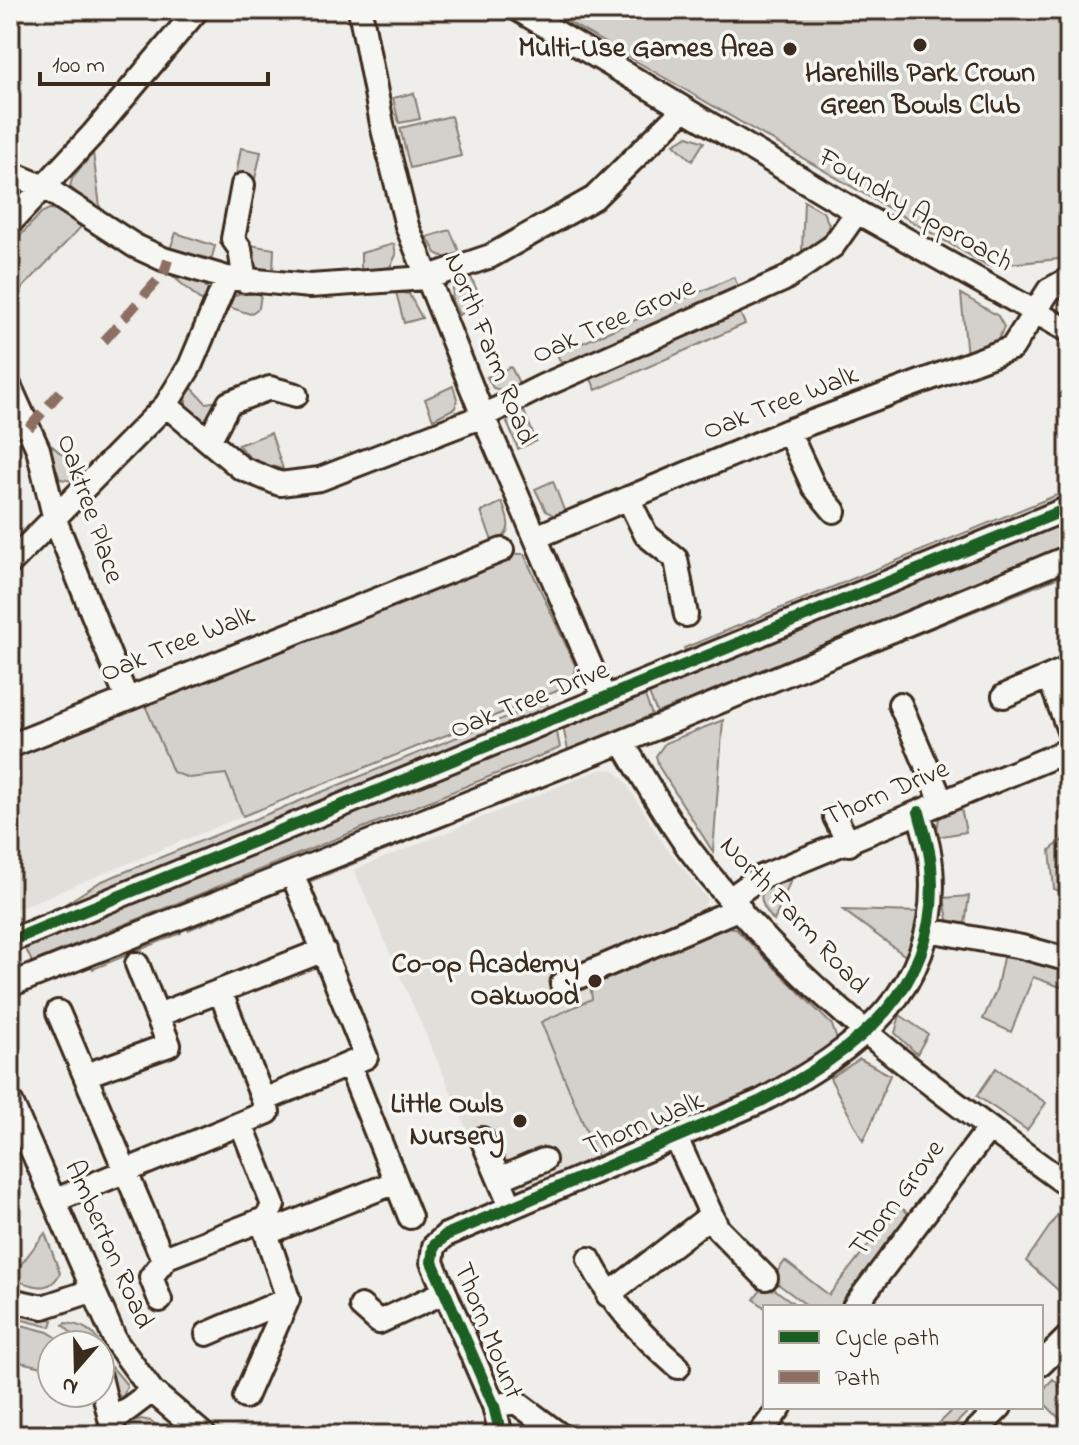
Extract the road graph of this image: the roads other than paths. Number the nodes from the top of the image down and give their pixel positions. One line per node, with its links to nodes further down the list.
1 (197, 10): 7 (street)
2 (360, 10): 10 (street, North Farm Road)
3 (519, 10): 4 (street, Foundry Approach)
4 (684, 109): 8 (street, Foundry Approach); 10 (street)
5 (10, 173): 7 (street)
6 (243, 185): 11 (street)
7 (44, 187): 9 (street); 11 (street)
8 (857, 212): 13 (street, Foundry Approach); 18 (street, Oak Tree Grove)
9 (10, 223)
10 (426, 278): 11 (street); 18 (street, North Farm Road)
11 (236, 279): 17 (street)
12 (1069, 279): 13 (street, Oak Tree Walk)
13 (1034, 314): 14 (street, Foundry Approach); 19 (street, Oak Tree Walk)
14 (1069, 331)
15 (10, 387): 24 (street, Oaktree Place)
16 (296, 395): 20 (street)
17 (166, 405): 20 (street, Oak Tree Grove); 24 (street)
18 (483, 416): 20 (street, Oak Tree Grove); 25 (street, North Farm Road)
19 (788, 431): 21 (street, Oak Tree Walk); 23 (street)
20 (210, 439)
21 (628, 498): 25 (street, Oak Tree Walk); 29 (street)
22 (1069, 508): 33 (street, Oak Tree Drive)
23 (834, 511)
24 (55, 520): 28 (street); 32 (street, Oaktree Place)
25 (536, 537): 33 (street, North Farm Road)
26 (502, 550): 32 (street, Oak Tree Walk)
27 (1069, 557): 36 (street)
28 (10, 563)
29 (686, 615)
30 (1059, 673): 31 (street); 35 (street)
31 (1004, 696)
32 (126, 697): 37 (street, Oak Tree Walk)
33 (604, 697): 46 (street, Oak Tree Drive)
34 (900, 704): 39 (street)
35 (1069, 731)
36 (622, 742): 43 (street); 44 (street, North Farm Road)
37 (10, 746)
38 (1069, 750): 39 (street, Thorn Drive)
39 (942, 802): 40 (street, Thorn Drive)
40 (919, 812): 42 (street, Thorn Drive); 45 (street, Thorn Walk)
41 (835, 817): 42 (street)
42 (849, 844): 44 (street, Thorn Drive)
43 (292, 873): 47 (street); 51 (street)
44 (736, 903): 50 (street, Thorn Drive); 55 (street, North Farm Road)
45 (928, 930): 48 (street); 55 (street, Thorn Walk)
46 (10, 941)
47 (324, 950): 52 (street); 56 (street)
48 (1069, 960)
49 (137, 964): 54 (street)
50 (562, 984)
51 (10, 985)
52 (220, 991): 54 (street); 59 (street)
53 (58, 1012): 57 (street)
54 (158, 1015): 57 (street)
55 (866, 1035): 61 (street, North Farm Road); 62 (street, Thorn Walk)
56 (349, 1064): 59 (street); 67 (street)
57 (86, 1075): 65 (street)
58 (10, 1100): 69 (street, Amberton Road)
59 (266, 1106): 60 (street)
60 (241, 1123): 65 (street); 73 (street)
61 (989, 1128): 68 (street, North Farm Road); 84 (street, Thorn Grove)
62 (676, 1138): 70 (street, Thorn Walk); 71 (street)
63 (482, 1139): 66 (street)
64 (544, 1160): 66 (street)
65 (127, 1171): 69 (street); 75 (street)
66 (499, 1179): 70 (street)
67 (396, 1182): 72 (street); 73 (street)
68 (1069, 1186)
69 (56, 1200): 78 (street, Amberton Road)
70 (511, 1207): 74 (street, Thorn Walk)
71 (710, 1216): 77 (street); 80 (street)
72 (410, 1217)
73 (264, 1227): 75 (street); 81 (street)
74 (434, 1246): 79 (street, Thorn Mount)
75 (167, 1257): 83 (street)
76 (589, 1259): 80 (street)
77 (766, 1278)
78 (91, 1291): 82 (street); 90 (street, Amberton Road)
79 (445, 1292): 85 (street); 92 (street, Thorn Mount)
80 (608, 1295): 89 (street)
81 (288, 1299): 86 (street); 91 (street)
82 (10, 1300)
83 (160, 1300)
84 (856, 1305)
85 (361, 1306)
86 (207, 1334)
87 (1069, 1336): 88 (street)
88 (1043, 1362)
89 (678, 1367)
90 (152, 1391): 95 (street); 96 (street, Amberton Road)
91 (245, 1397)
92 (494, 1406): 97 (street, Thorn Mount); 98 (street)
93 (778, 1409): 99 (street)
94 (998, 1409): 100 (street)
95 (113, 1428)
96 (204, 1435)
97 (501, 1435)
98 (560, 1435)
99 (759, 1435)
100 (972, 1435)

